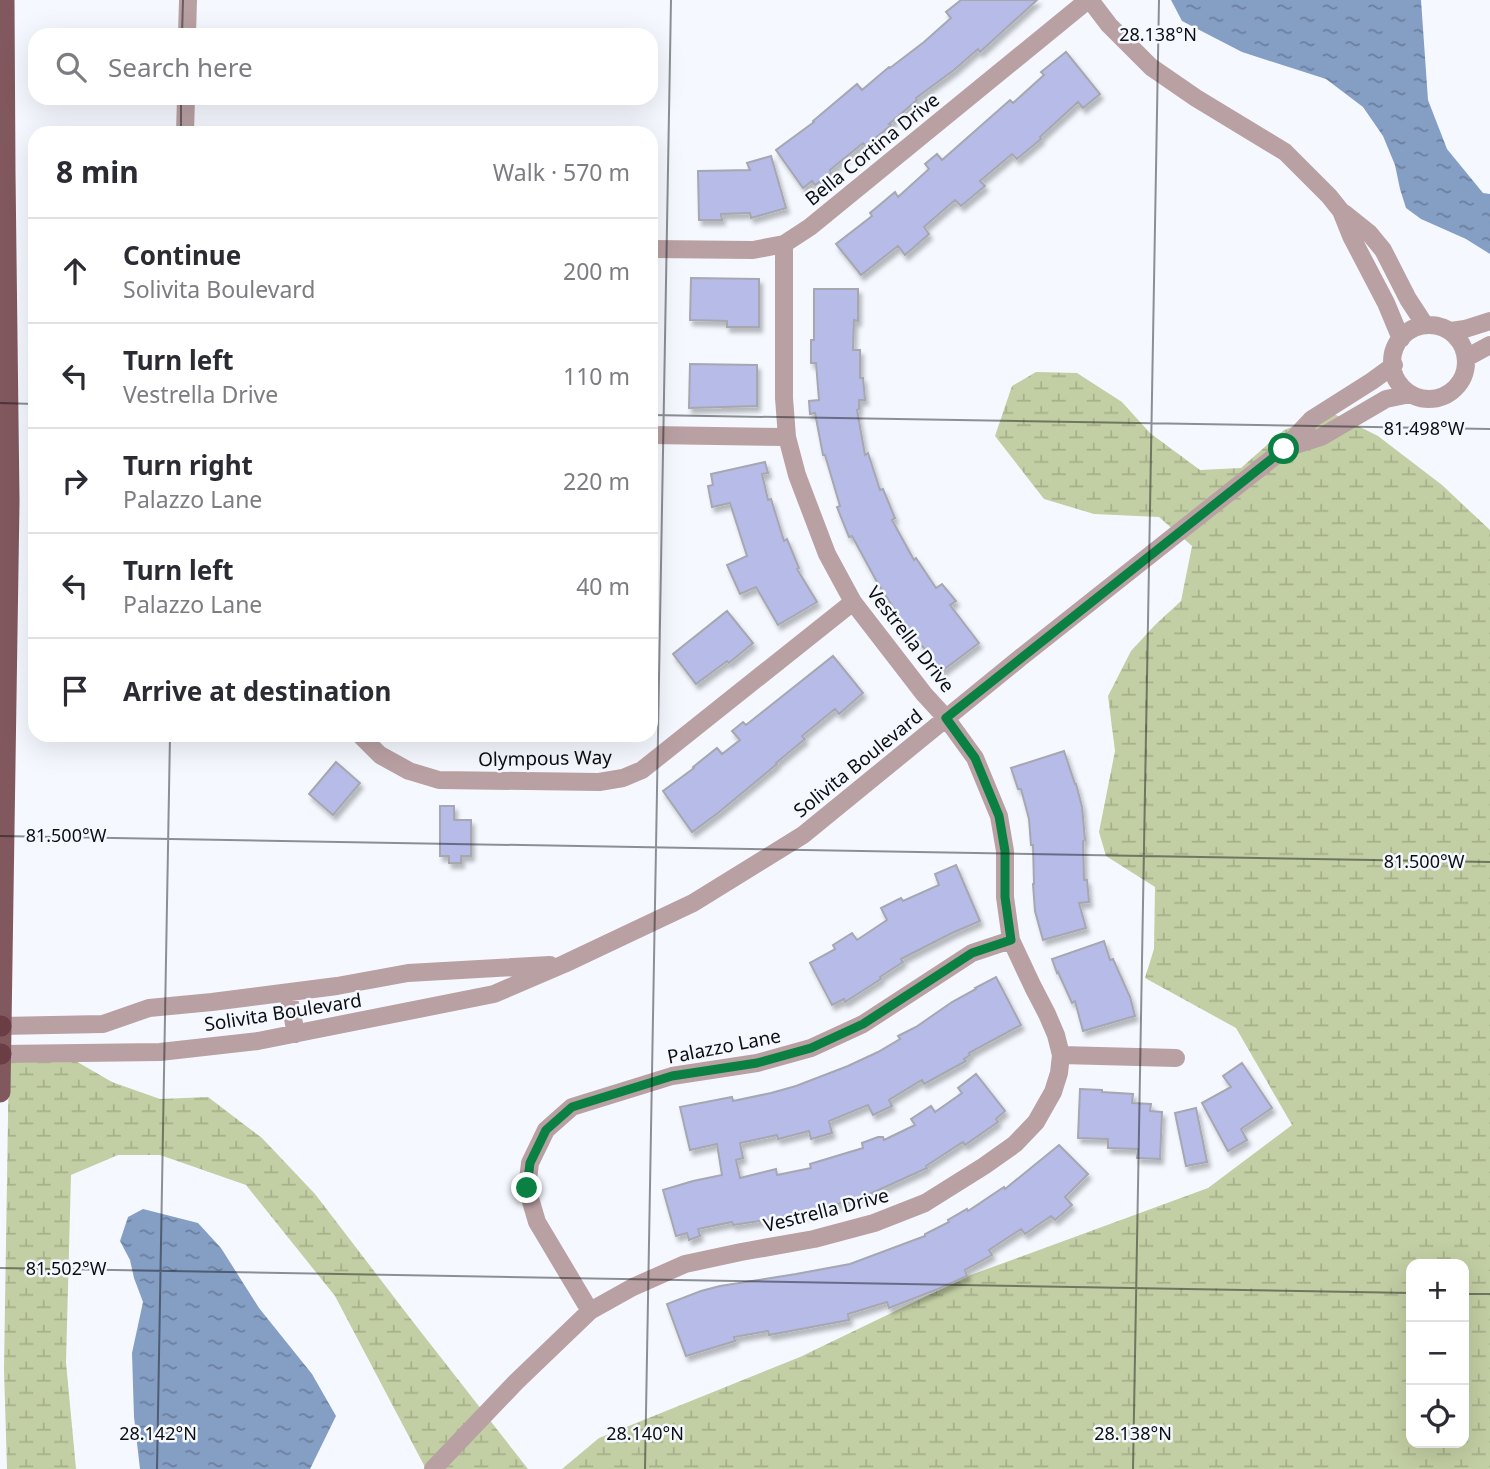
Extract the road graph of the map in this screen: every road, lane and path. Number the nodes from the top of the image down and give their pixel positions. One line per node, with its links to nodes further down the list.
1 (5, 0): 6 (main road)
2 (188, 0): 4 (street)
3 (1089, 0): 8 (street); 9 (street, Bella Cortina Drive)
4 (187, 28)
5 (186, 105): 7 (street)
6 (2, 118): 28 (main road)
7 (185, 126)
8 (1341, 211): 12 (street); 14 (street)
9 (784, 244): 10 (street, Bella Cortina Drive); 20 (street, Vestrella Drive)
10 (658, 248)
11 (1490, 321): 13 (street)
12 (1425, 325): 13 (street); 14 (street)
13 (1451, 331): 16 (street)
14 (1401, 339): 17 (street)
15 (1490, 345): 16 (street)
16 (1466, 358): 18 (street)
17 (1394, 365): 18 (street); 21 (street, Solivita Boulevard)
18 (1410, 394): 21 (street, Solivita Boulevard)
19 (658, 435): 20 (street)
20 (787, 437): 22 (street, Vestrella Drive)
21 (1284, 449): 23 (street, Solivita Boulevard)
22 (853, 602): 23 (street, Vestrella Drive); 24 (street, Olympous Way)
23 (946, 718): 25 (street, Vestrella Drive); 26 (street, Solivita Boulevard)
24 (367, 742)
25 (1011, 940): 31 (street, Vestrella Drive); 34 (street, Palazzo Lane)
26 (564, 964): 27 (street, Solivita Boulevard); 29 (street, Solivita Boulevard)
27 (288, 993): 28 (street, Solivita Boulevard); 29 (street)
28 (1, 1026): 30 (main road)
29 (296, 1034): 30 (street, Solivita Boulevard)
30 (0, 1054): 33 (main road)
31 (1061, 1055): 32 (street); 34 (street, Vestrella Drive)
32 (1177, 1058)
33 (0, 1092)
34 (590, 1311): 35 (street, Vestrella Drive)
35 (433, 1469)

